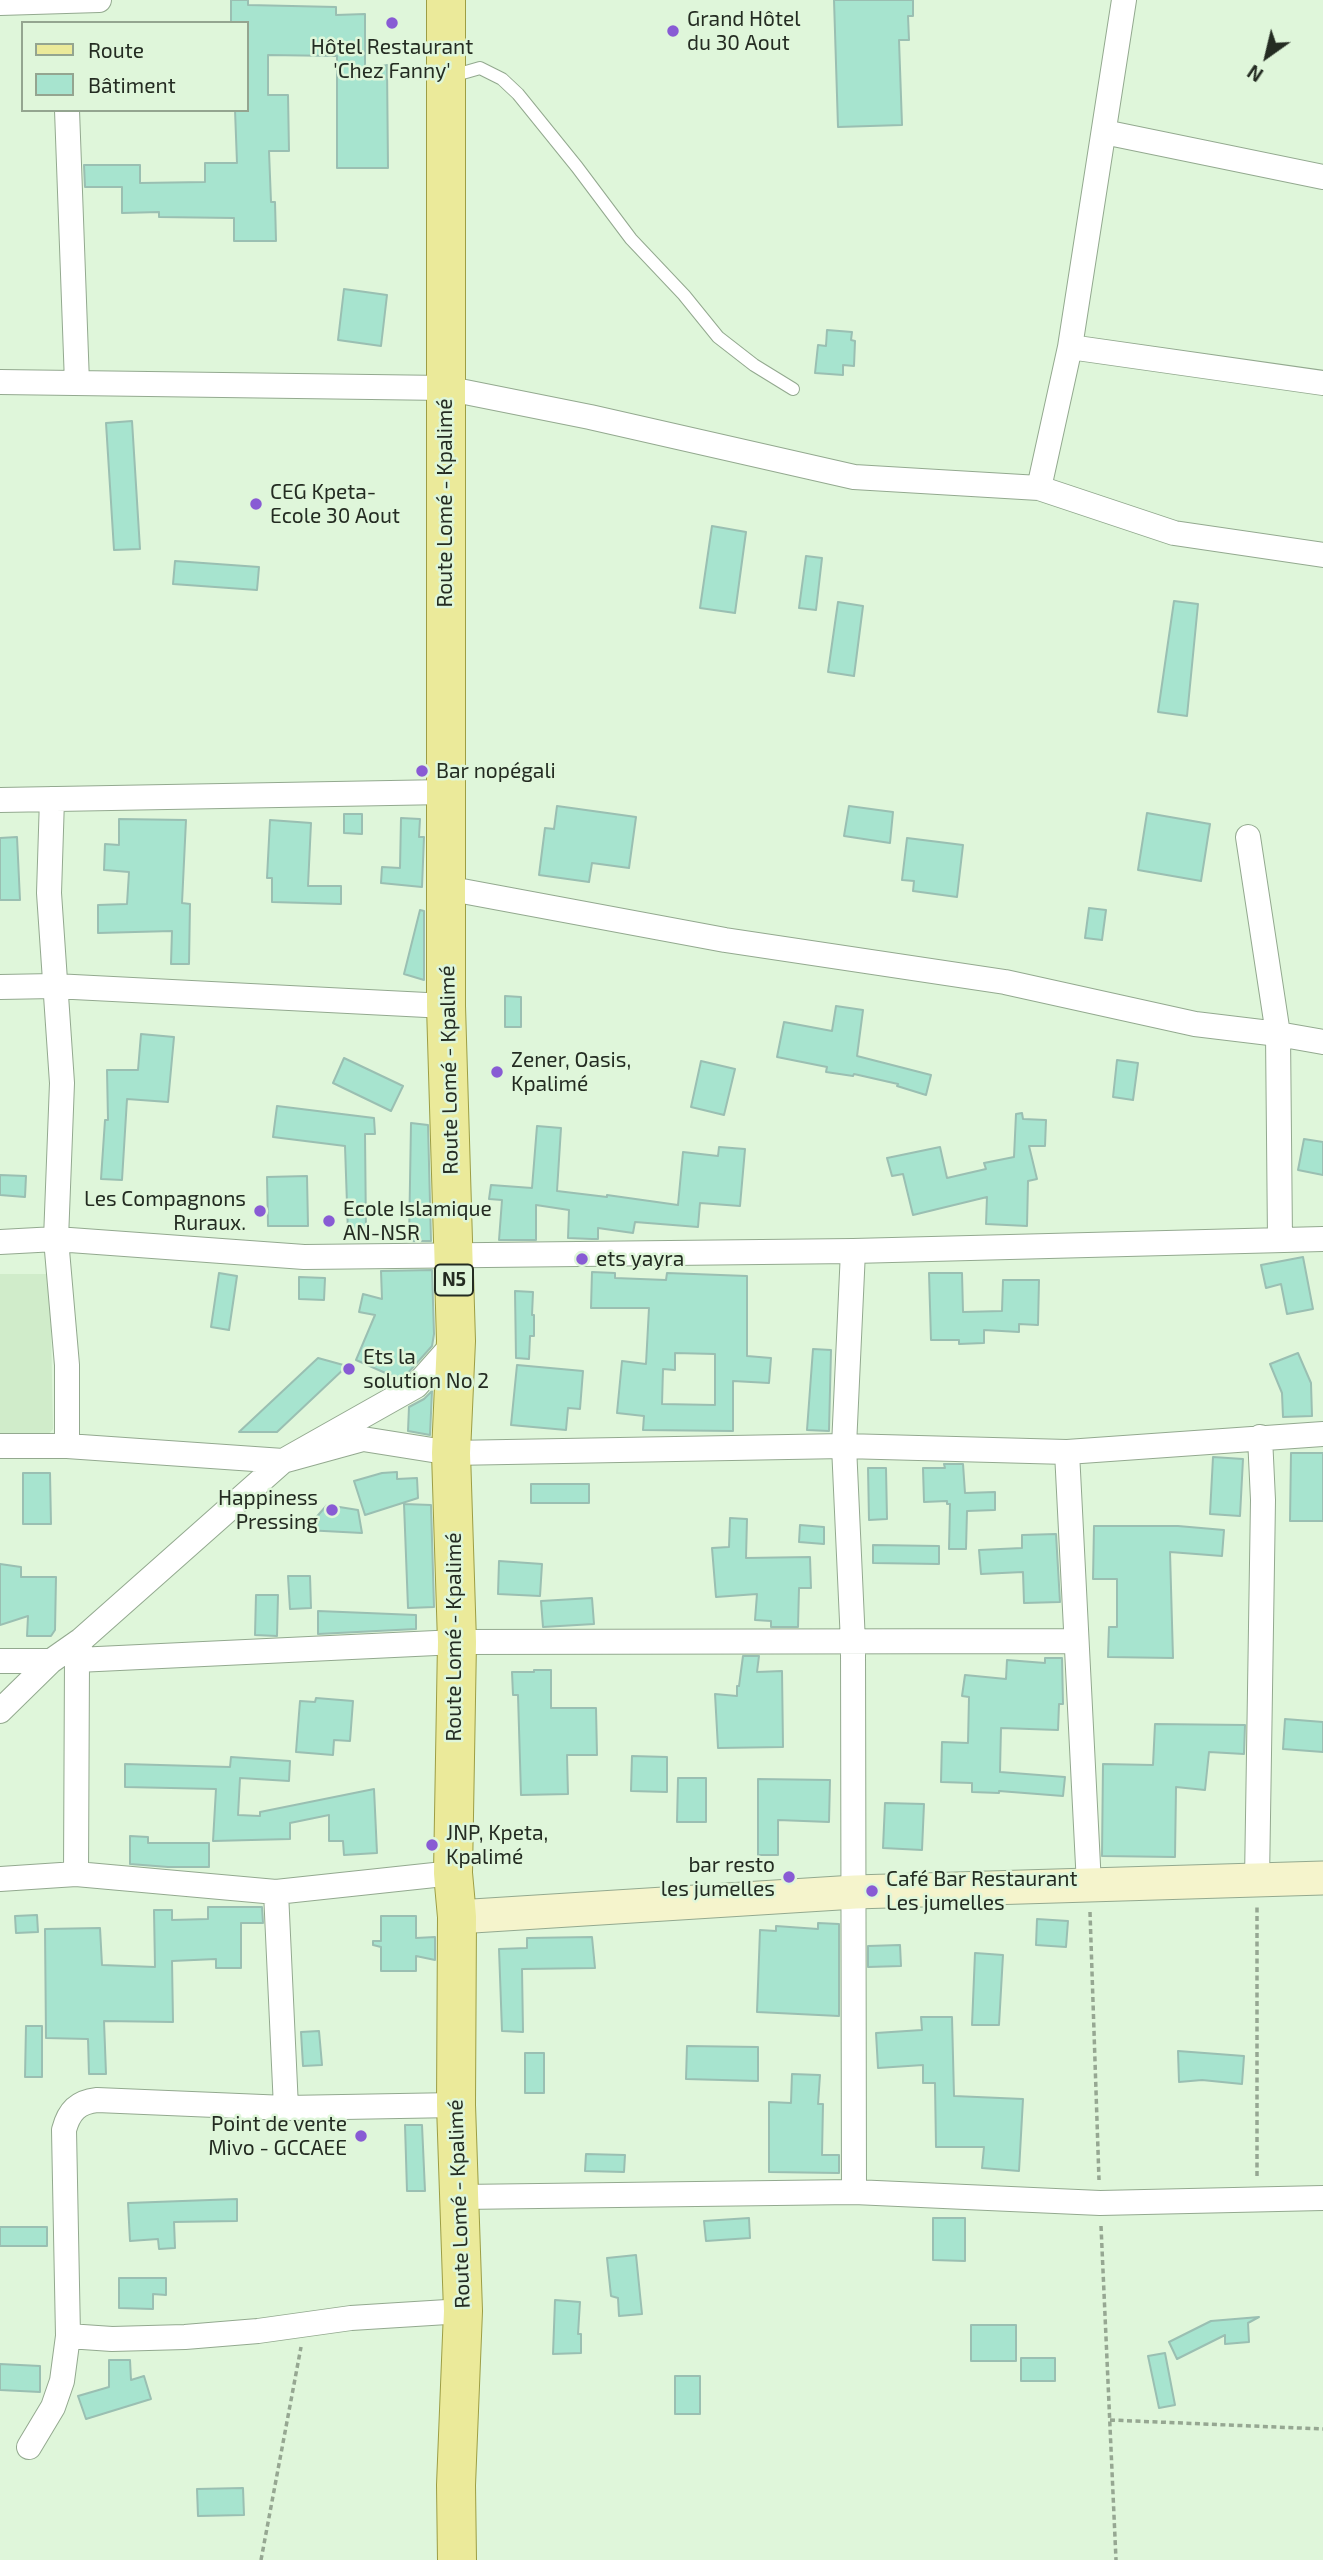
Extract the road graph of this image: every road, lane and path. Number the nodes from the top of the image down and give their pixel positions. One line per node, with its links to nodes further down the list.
1 (99, 0): 5 (street)
2 (446, 0): 6 (main road, Route Lomé - Kpalimé / N5)
3 (1124, 0): 8 (street)
4 (0, 3): 5 (street)
5 (64, 13)
6 (448, 77): 14 (main road, Route Lomé - Kpalimé / N5); 15 (lane)
7 (67, 112): 12 (street)
8 (1104, 132): 9 (street); 10 (street)
9 (1323, 177)
10 (1070, 346): 13 (street); 16 (street)
11 (0, 382): 12 (street)
12 (77, 383): 14 (street)
13 (1323, 383)
14 (445, 388): 16 (street); 18 (main road, Route Lomé - Kpalimé / N5)
15 (793, 389)
16 (1039, 488): 17 (street)
17 (1323, 555)
18 (446, 792): 19 (street); 22 (main road, Route Lomé - Kpalimé / N5)
19 (52, 799): 20 (street); 23 (street)
20 (0, 800)
21 (1248, 838): 26 (street)
22 (446, 888): 25 (main road, Route Lomé - Kpalimé / N5); 26 (street)
23 (54, 986): 24 (street); 25 (street); 28 (street)
24 (0, 987)
25 (446, 1006): 33 (main road, Route Lomé - Kpalimé / N5)
26 (1278, 1034): 27 (street); 30 (street)
27 (1323, 1042)
28 (56, 1239): 31 (street); 33 (street); 37 (street)
29 (1323, 1239): 30 (street)
30 (1280, 1240): 32 (street)
31 (0, 1242)
32 (853, 1251): 33 (street); 38 (street)
33 (453, 1255): 34 (main road, Route Lomé - Kpalimé / N5)
34 (456, 1341): 41 (main road, Route Lomé - Kpalimé / N5); 42 (street)
35 (1323, 1434): 36 (street)
36 (1260, 1437): 40 (street); 54 (street)
37 (67, 1446): 39 (street); 42 (street)
38 (844, 1446): 40 (street); 41 (street); 45 (street)
39 (0, 1447)
40 (1067, 1452): 43 (street)
41 (451, 1453): 42 (street); 44 (main road, Route Lomé - Kpalimé / N5)
42 (283, 1461): 46 (street)
43 (1076, 1641): 45 (street); 55 (street)
44 (457, 1642): 45 (street); 46 (street); 50 (main road, Route Lomé - Kpalimé / N5)
45 (853, 1643): 57 (street)
46 (79, 1650): 48 (street); 51 (street)
47 (0, 1661): 48 (street)
48 (51, 1661): 49 (street)
49 (0, 1711)
50 (453, 1873): 56 (street); 58 (main road, Route Lomé - Kpalimé / N5)
51 (76, 1874): 53 (street); 56 (street)
52 (1323, 1878): 54 (street)
53 (0, 1879)
54 (1257, 1880): 55 (street); 64 (path)
55 (1089, 1885): 57 (street)
56 (276, 1892): 60 (street)
57 (855, 1892): 58 (street); 61 (street)
58 (457, 1917): 59 (main road, Route Lomé - Kpalimé / N5)
59 (456, 2105): 60 (street); 62 (main road, Route Lomé - Kpalimé / N5)
60 (286, 2108): 67 (street)
61 (854, 2192): 62 (street); 64 (street)
62 (460, 2197): 65 (main road, Route Lomé - Kpalimé / N5)
63 (1323, 2198): 64 (street)
64 (1257, 2199)
65 (463, 2311): 66 (street); 72 (main road, Route Lomé - Kpalimé / N5)
66 (305, 2324): 67 (street); 71 (path)
67 (68, 2336): 70 (street)
68 (1110, 2420): 69 (path)
69 (1323, 2429)
70 (29, 2447)
71 (261, 2560)
72 (457, 2560)

